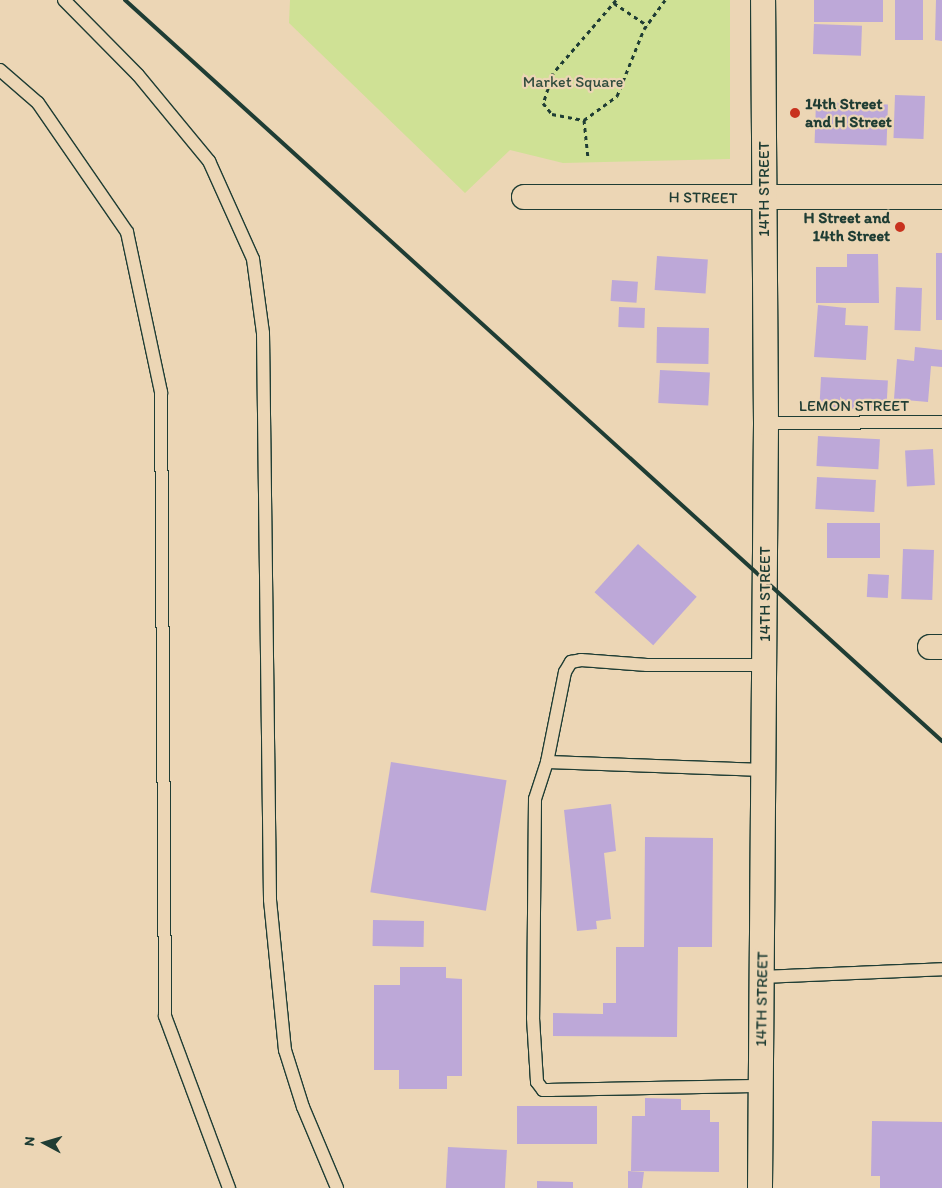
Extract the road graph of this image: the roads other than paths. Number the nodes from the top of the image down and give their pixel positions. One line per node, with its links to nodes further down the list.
1 (64, 0): 16 (lane)
2 (763, 0): 6 (street, 14TH STREET)
3 (0, 70): 15 (lane)
4 (524, 197): 6 (street, H STREET)
5 (942, 197): 6 (street, H STREET)
6 (764, 199): 8 (street, 14TH STREET)
7 (942, 422): 8 (lane, LEMON STREET)
8 (766, 423): 9 (street, 14TH STREET)
9 (764, 665): 10 (lane); 11 (street, 14TH STREET)
10 (547, 762): 11 (lane); 14 (lane)
11 (764, 770): 13 (street, 14TH STREET)
12 (942, 969): 13 (lane)
13 (762, 977): 14 (street, 14TH STREET)
14 (761, 1086): 17 (street, 14TH STREET)
15 (229, 1188)
16 (337, 1188)
17 (760, 1188)

